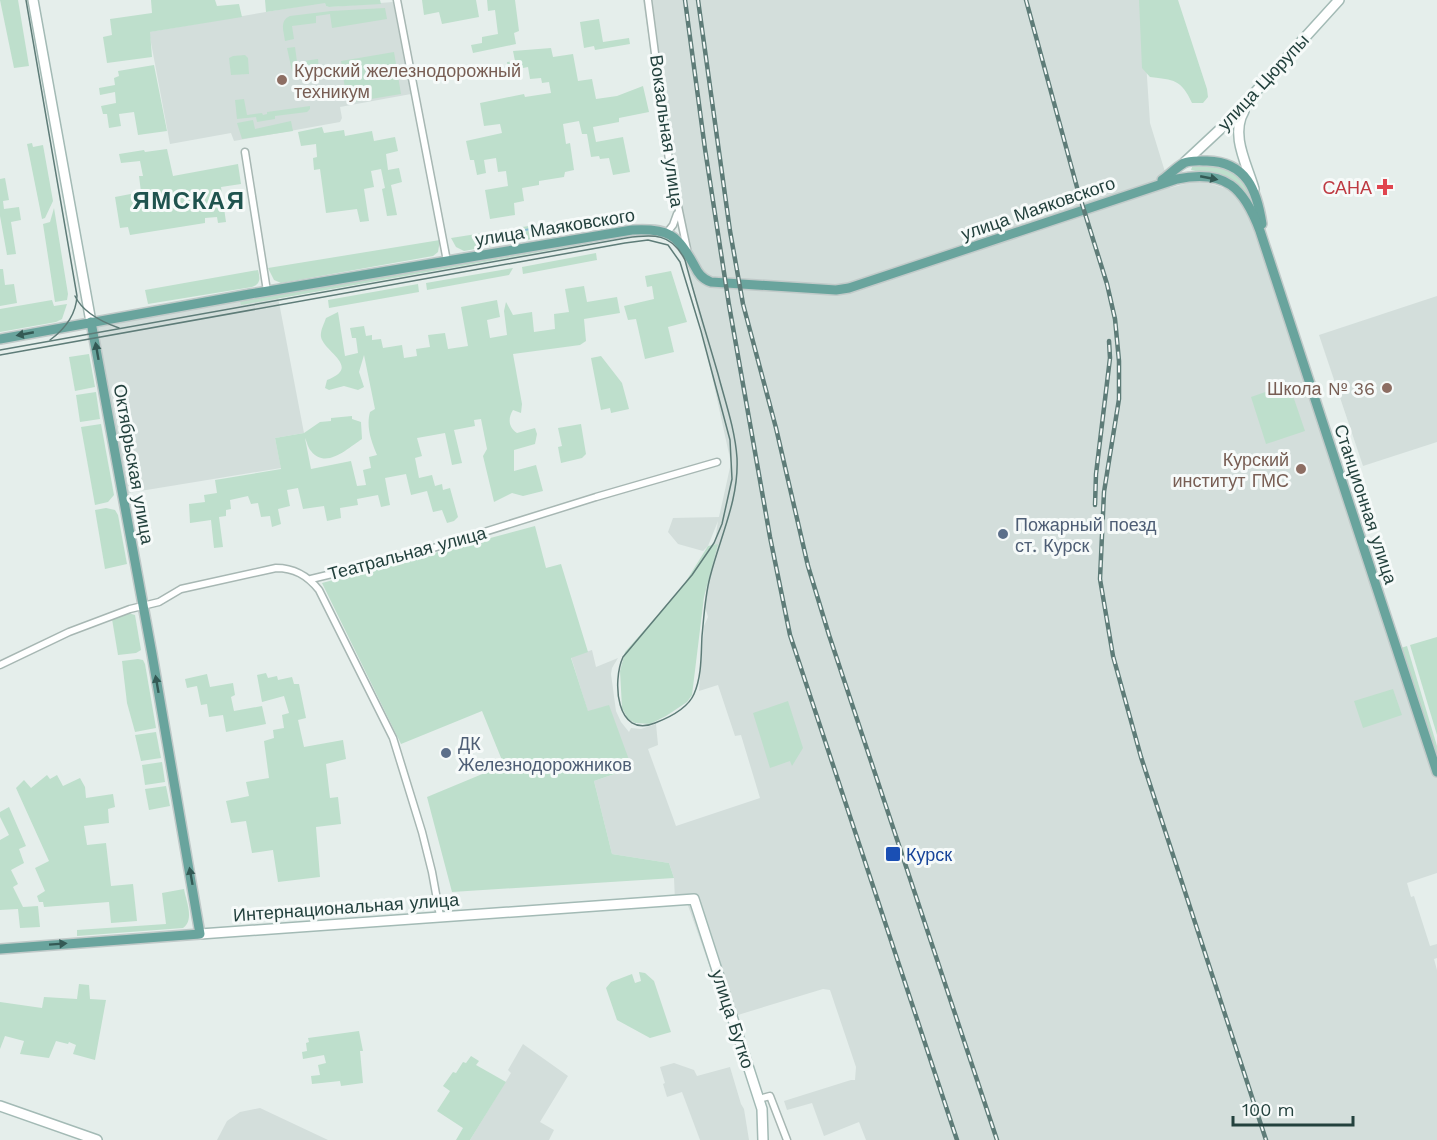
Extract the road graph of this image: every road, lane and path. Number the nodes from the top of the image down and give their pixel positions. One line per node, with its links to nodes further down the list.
1 (33, 0): 16 (main road, Октябрьская улица)
2 (397, 0): 14 (street)
3 (648, 0): 10 (street, Вокзальная улица)
4 (1339, 0): 5 (main road, улица Цюрупы)
5 (1253, 95): 7 (main road, улица Цюрупы); 9 (main road, Станционная улица)
6 (245, 152): 15 (street)
7 (1185, 162): 8 (main road); 9 (main road)
8 (1153, 186): 12 (main road, Станционная улица, one-way to 12); 13 (main road, улица Маяковского)
9 (1255, 191): 12 (main road, Станционная улица)
10 (678, 210): 11 (street); 13 (street, Вокзальная улица)
11 (666, 234): 13 (main road, улица Маяковского); 14 (main road, улица Маяковского)
12 (1265, 246): 22 (main road, Станционная улица)
13 (691, 260)
14 (447, 261): 15 (main road, улица Маяковского)
15 (267, 291): 16 (main road, улица Маяковского)
16 (91, 322): 17 (main road, улица Маяковского, one-way to 17); 20 (main road, Октябрьская улица, one-way to 16)
17 (0, 339)
18 (717, 462): 19 (street, Театральная улица)
19 (311, 579): 20 (street, Театральная улица); 24 (street)
20 (142, 606): 21 (street, Театральная улица); 25 (main road, Октябрьская улица, one-way to 20)
21 (0, 665)
22 (1437, 772)
23 (694, 899): 24 (main road, Интернациональная улица); 27 (main road, улица Бутко)
24 (440, 916): 25 (main road, Интернациональная улица)
25 (200, 934): 26 (main road, Интернациональная улица, one-way to 25)
26 (0, 949)
27 (759, 1100): 30 (main road, улица Бутко); 31 (street)
28 (0, 1106): 29 (main road)
29 (97, 1140)
30 (763, 1140)
31 (787, 1140)

